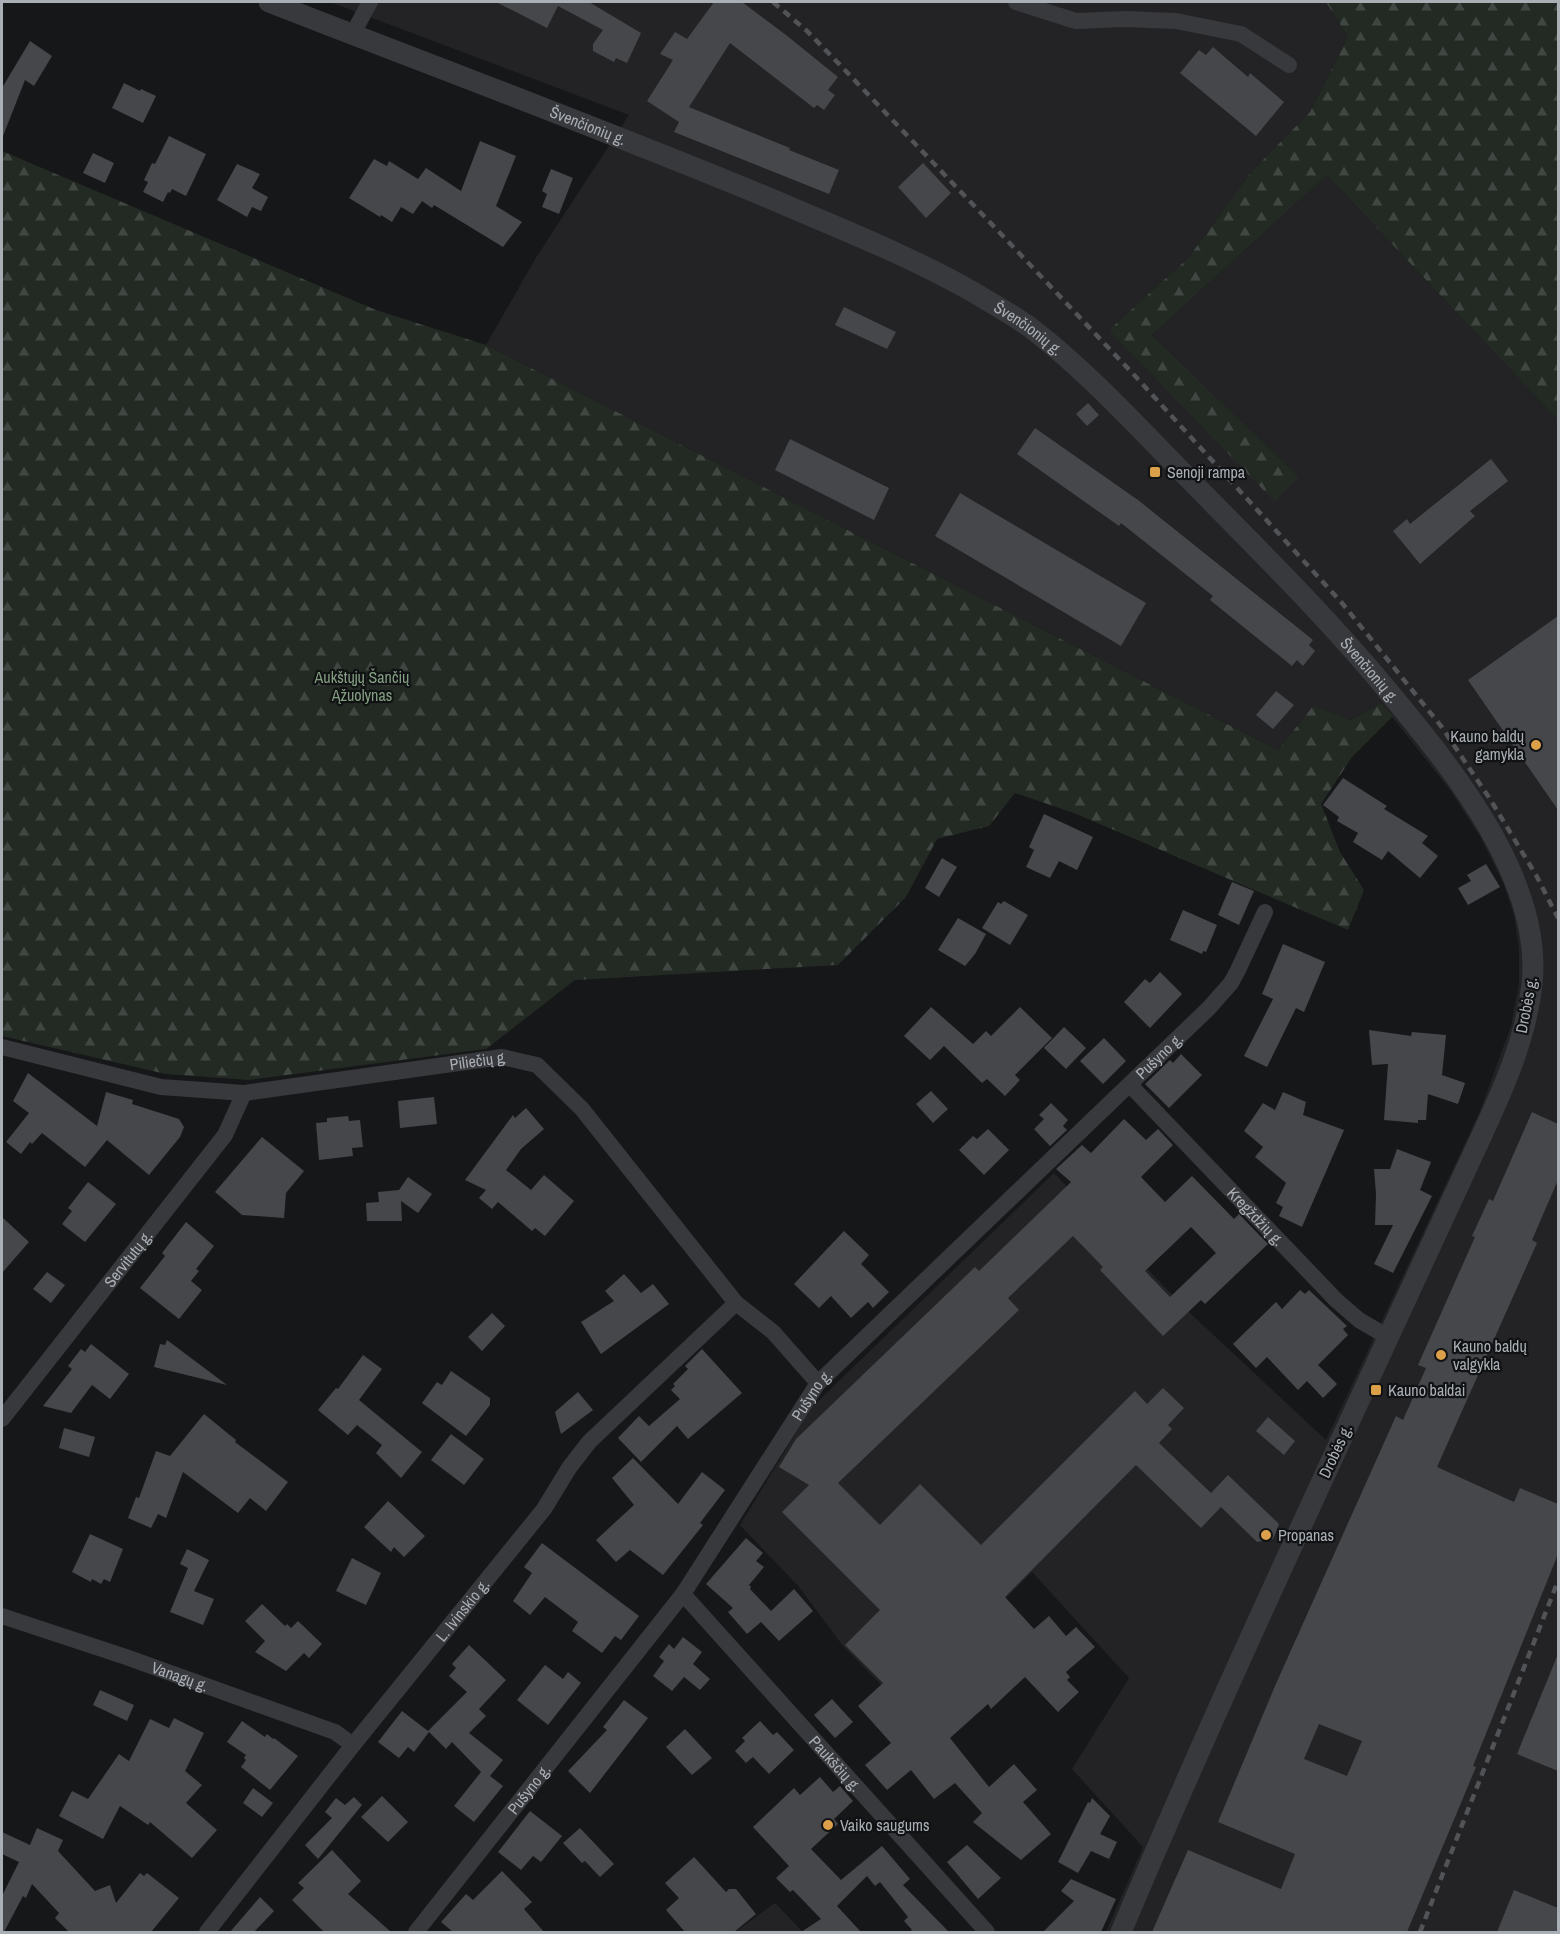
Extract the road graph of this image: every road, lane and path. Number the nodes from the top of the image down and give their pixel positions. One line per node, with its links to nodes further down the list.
1 (269, 2): 4 (street, Švenčionių g.)
2 (370, 2): 4 (street)
3 (1016, 2): 5 (street)
4 (352, 35): 7 (street, Švenčionių g.)
5 (1289, 65)
6 (1265, 912): 9 (street, Pušyno g.)
7 (1533, 964): 12 (street, Drobės g.)
8 (2, 1047): 10 (street, Piliečių g.)
9 (1130, 1085): 12 (street, Kregždžių g.); 13 (street, Pušyno g.)
10 (244, 1093): 11 (street, Piliečių g.); 14 (street, Servitutų g.)
11 (736, 1303): 13 (street, Piliečių g.); 17 (street, L. Ivinskio g.)
12 (1388, 1337): 21 (street, Drobės g.)
13 (818, 1383): 15 (street, Pušyno g.)
14 (2, 1419)
15 (682, 1594): 19 (street, Pušyno g.); 20 (street, Paukščių g.)
16 (2, 1616): 17 (street, Vanagų g.)
17 (353, 1745): 18 (street, L. Ivinskio g.)
18 (207, 1932)
19 (416, 1932)
20 (987, 1932)
21 (1121, 1932)

